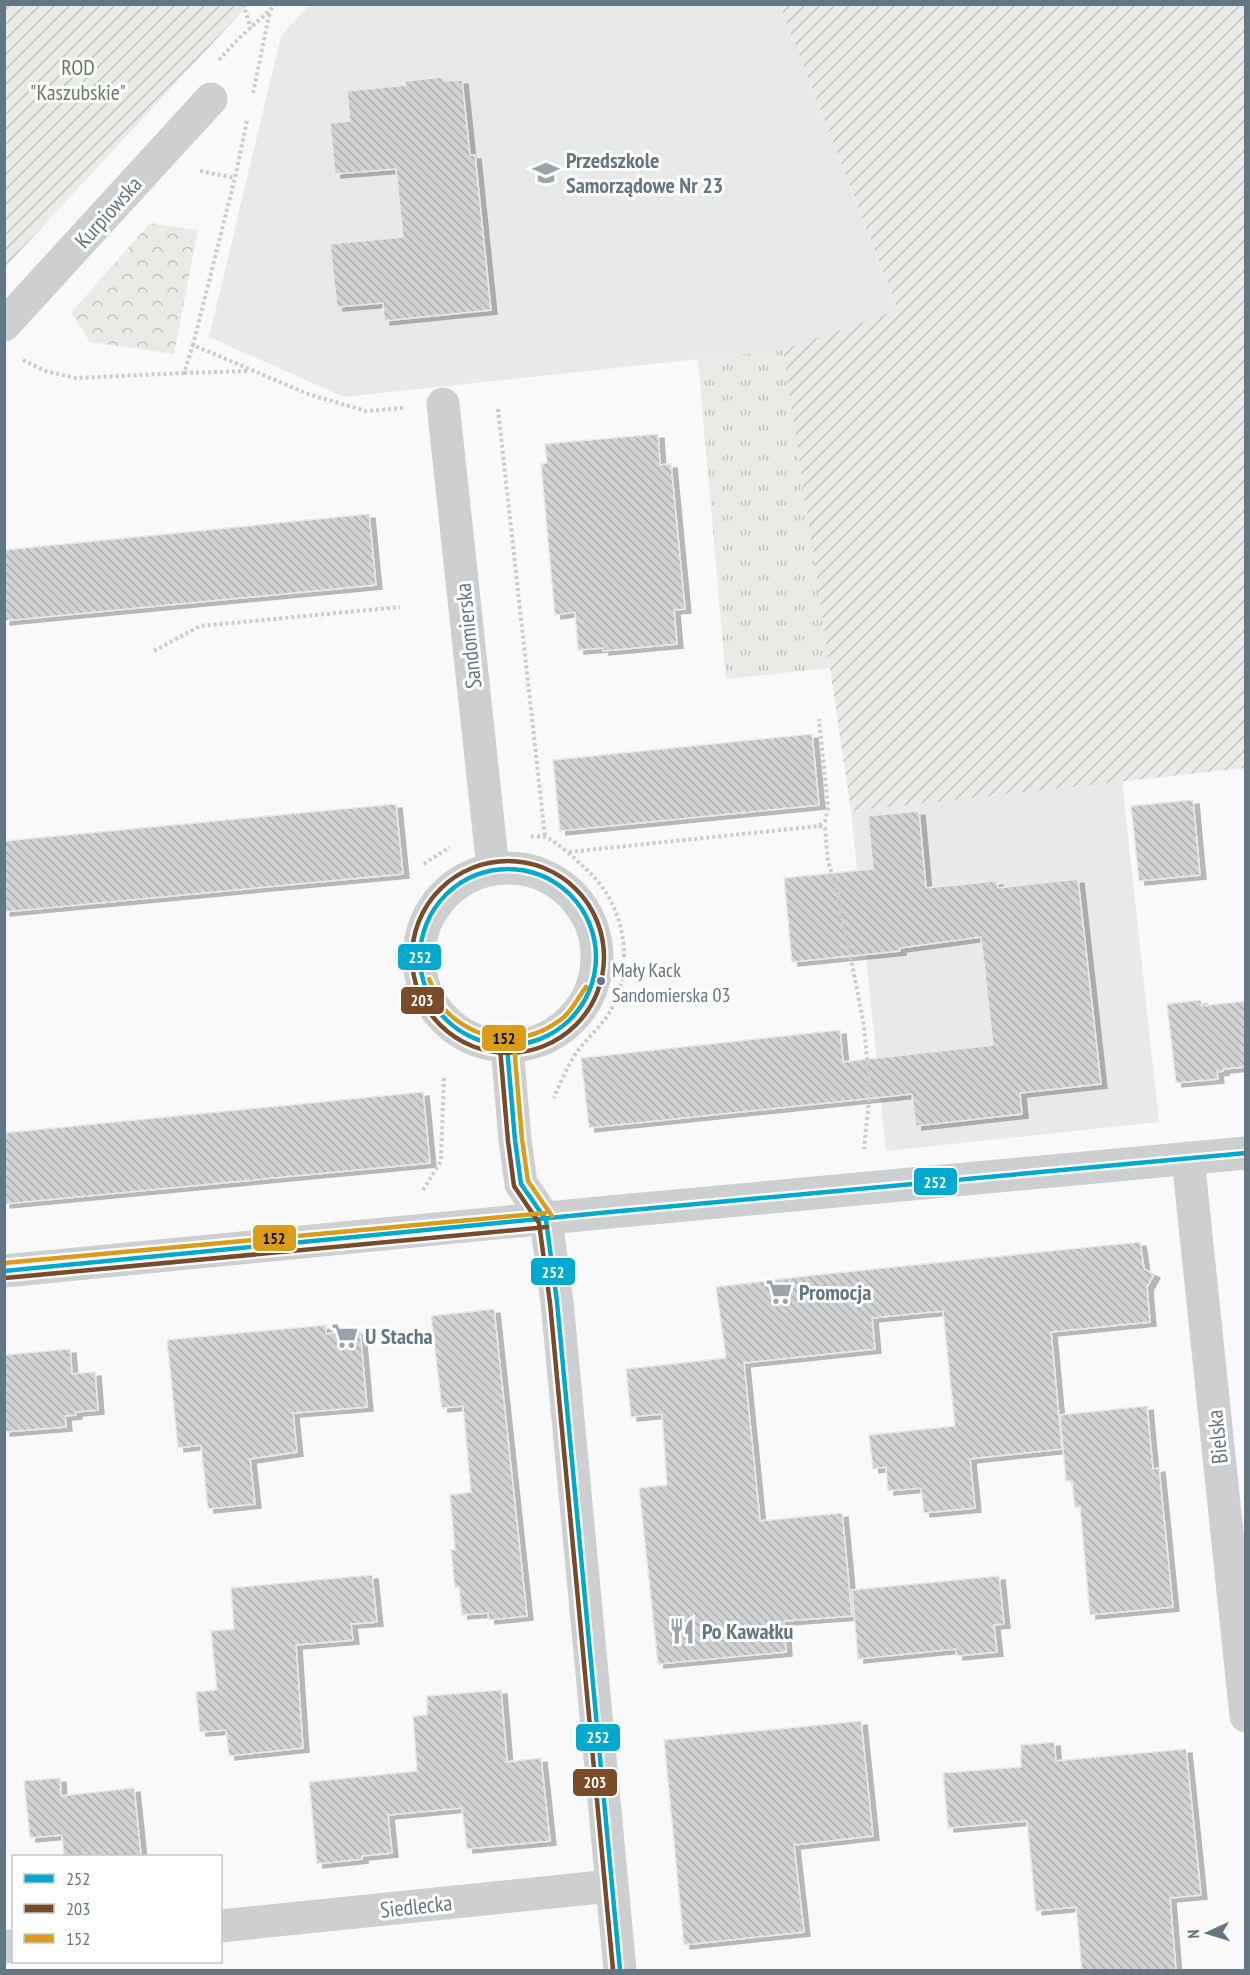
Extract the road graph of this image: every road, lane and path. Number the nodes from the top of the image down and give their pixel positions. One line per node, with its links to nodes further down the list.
1 (243, 4): 3 (path)
2 (277, 4): 5 (path)
3 (251, 28)
4 (212, 99): 7 (street, Kurpiowska)
5 (251, 100)
6 (249, 111): 8 (path)
7 (10, 340): 10 (path)
8 (193, 345): 9 (path); 10 (path)
9 (253, 370): 10 (path); 13 (path)
10 (184, 373)
11 (443, 404): 18 (street, Sandomierska)
12 (498, 409): 19 (path)
13 (366, 411)
14 (400, 607): 15 (path)
15 (154, 651)
16 (819, 719): 17 (path)
17 (819, 826): 20 (path); 28 (path)
18 (490, 837): 19 (path); 21 (path); 22 (street, Sandomierska)
19 (545, 837): 20 (path)
20 (567, 853): 25 (path)
21 (424, 864)
22 (494, 869): 23 (street); 23 (street)
23 (507, 1047): 30 (street)
24 (444, 1076): 29 (path)
25 (553, 1099)
26 (1245, 1153): 27 (street)
27 (1188, 1158): 28 (street); 32 (street, Bielska)
28 (863, 1188): 30 (street)
29 (423, 1191)
30 (546, 1220): 31 (street); 33 (street)
31 (4, 1271)
32 (1245, 1716)
33 (611, 1886): 34 (street, Siedlecka); 35 (street)
34 (222, 1926)
35 (620, 1971)

